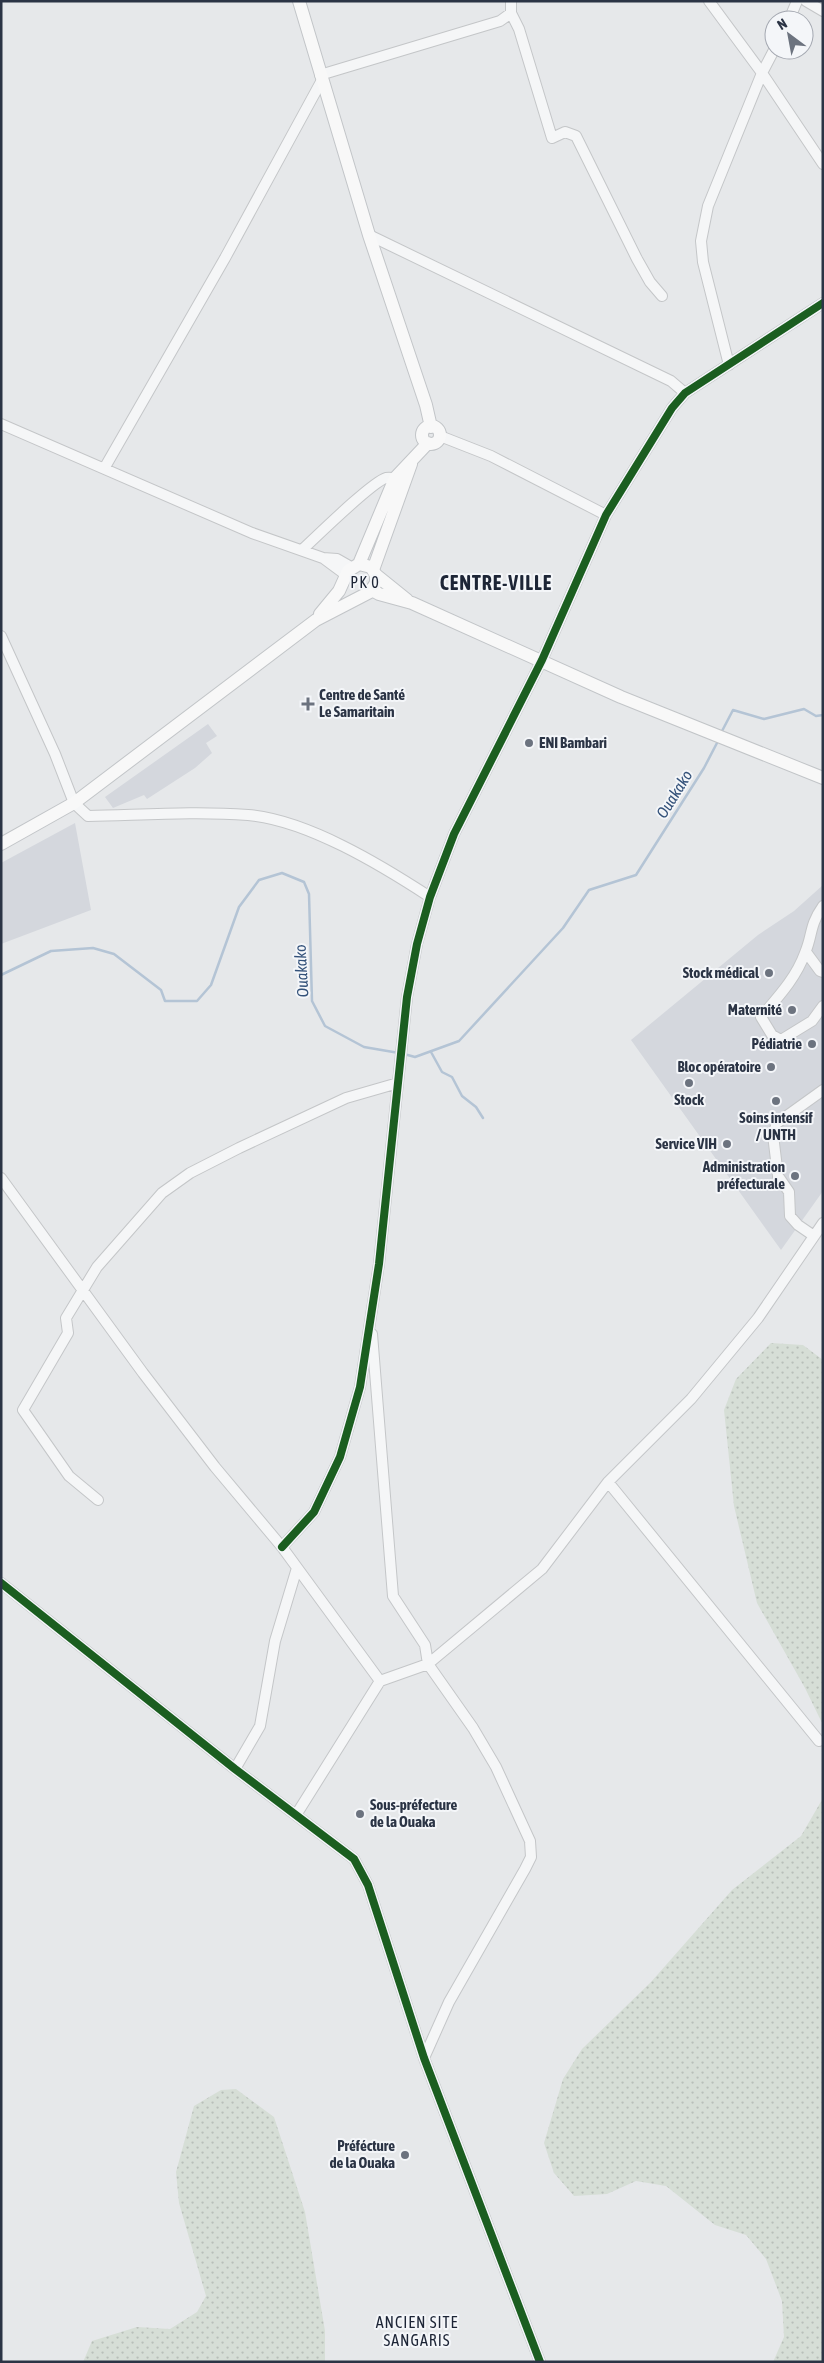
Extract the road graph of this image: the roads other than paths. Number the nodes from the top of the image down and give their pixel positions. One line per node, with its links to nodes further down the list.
1 (299, 1): 9 (main road)
2 (511, 1): 6 (street)
3 (710, 1): 8 (street)
4 (806, 1): 5 (street)
5 (823, 11)
6 (511, 13): 9 (street); 12 (street)
7 (769, 60): 8 (street)
8 (762, 73): 10 (street); 14 (street)
9 (321, 77): 11 (main road); 18 (street)
10 (823, 164)
11 (369, 235): 15 (street); 17 (main road)
12 (662, 296)
13 (823, 303): 14 (street)
14 (729, 365): 15 (street)
15 (685, 393): 21 (street)
16 (1, 424): 18 (street)
17 (435, 431): 19 (main road); 21 (street)
18 (105, 467): 22 (street)
19 (400, 480): 20 (main road); 22 (street)
20 (389, 507): 23 (main road); 24 (main road)
21 (606, 515): 29 (street)
22 (302, 550): 23 (street)
23 (350, 571): 24 (main road); 25 (main road); 27 (main road)
24 (375, 572): 25 (main road); 26 (main road)
25 (368, 592): 26 (main road); 27 (main road)
26 (412, 603): 29 (main road)
27 (316, 620): 31 (main road)
28 (1, 636): 31 (street)
29 (542, 660): 30 (main road); 33 (street)
30 (823, 778)
31 (74, 803): 32 (main road); 33 (street)
32 (1, 844)
33 (430, 897): 40 (street)
34 (823, 906): 35 (street)
35 (814, 918): 36 (street); 37 (street)
36 (823, 926)
37 (806, 952): 38 (street); 39 (street)
38 (823, 972)
39 (823, 1006)
40 (398, 1083): 45 (street); 46 (street)
41 (823, 1090): 44 (street)
42 (1, 1178): 45 (street)
43 (823, 1223): 44 (street)
44 (814, 1236): 47 (street)
45 (82, 1288): 48 (street); 49 (street)
46 (371, 1316): 49 (street); 52 (street)
47 (608, 1482): 52 (street); 54 (street)
48 (98, 1500)
49 (282, 1547): 50 (street)
50 (297, 1568): 53 (street); 55 (street)
51 (1, 1583): 55 (street)
52 (428, 1664): 53 (street); 57 (street)
53 (380, 1681): 56 (street)
54 (819, 1741)
55 (235, 1769): 56 (street)
56 (296, 1815): 57 (street)
57 (424, 2058): 58 (street)
58 (540, 2362)

